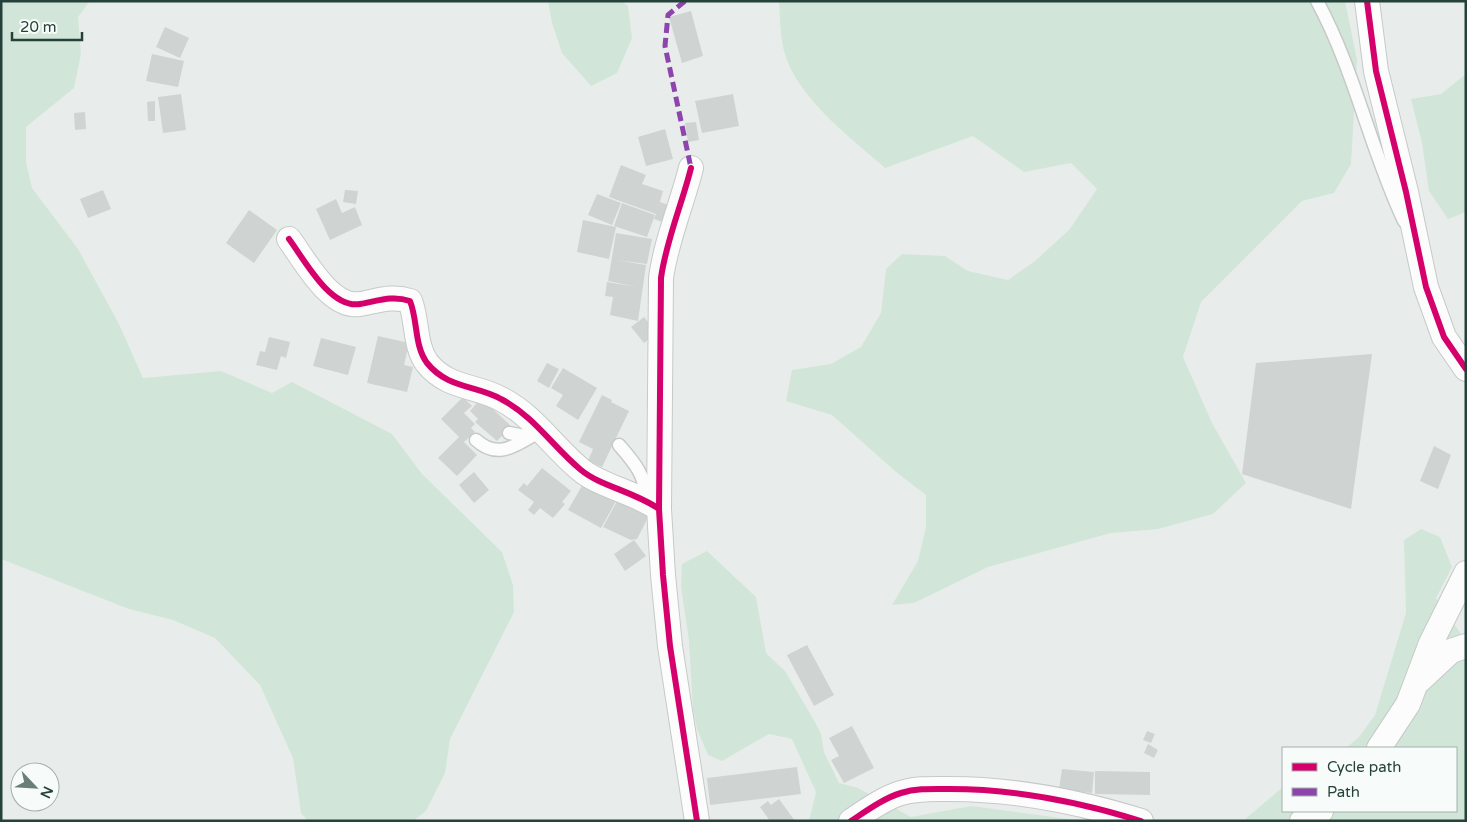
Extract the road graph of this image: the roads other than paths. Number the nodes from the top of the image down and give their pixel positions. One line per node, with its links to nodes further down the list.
1 (1317, 1): 5 (lane)
2 (1367, 1): 5 (street)
3 (691, 168): 11 (street)
4 (289, 239): 8 (street)
5 (1419, 255): 6 (street)
6 (1466, 369)
7 (508, 433): 8 (lane)
8 (536, 434): 9 (lane); 11 (street)
9 (476, 440)
10 (619, 445): 11 (lane)
11 (652, 503): 17 (street)
12 (1466, 573): 14 (street)
13 (1466, 646): 14 (street)
14 (1418, 681): 15 (street)
15 (1380, 747)
16 (1319, 812): 20 (street)
17 (697, 821)
18 (851, 821): 19 (street)
19 (1141, 821)
20 (1302, 821)

